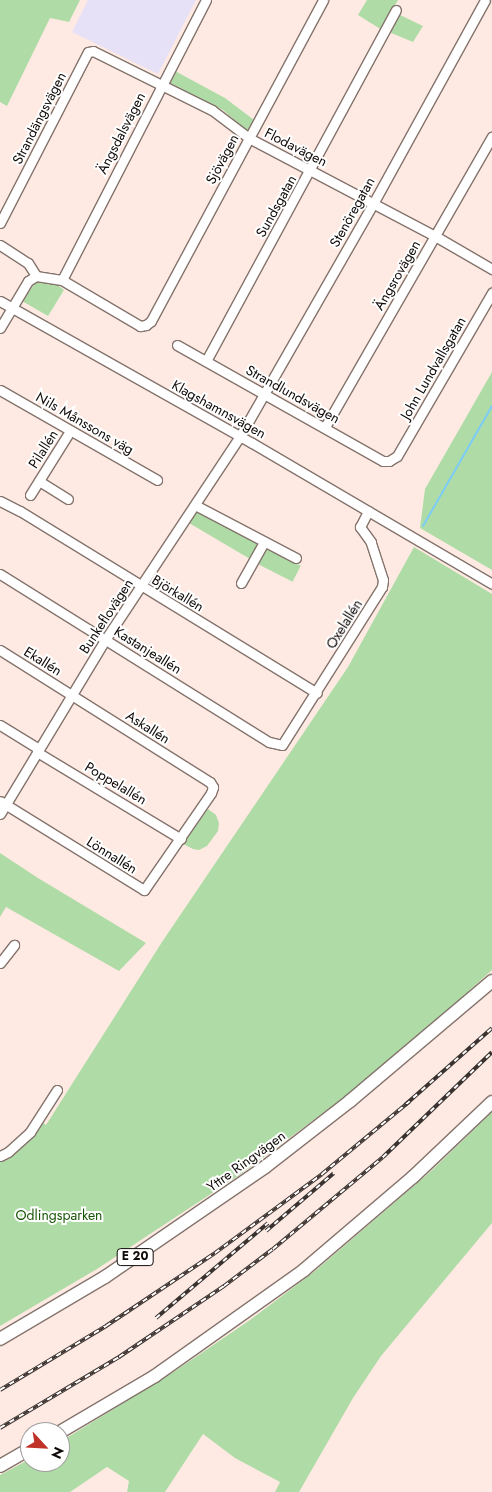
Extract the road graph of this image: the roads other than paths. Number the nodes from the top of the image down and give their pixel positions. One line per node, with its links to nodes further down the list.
1 (206, 0): 6 (street, Ängsdalsvägen)
2 (324, 0): 8 (street, Sjövägen)
3 (485, 0): 10 (street, Stenöregatan)
4 (396, 10): 9 (street, Sundsgatan)
5 (88, 52): 6 (street, Flodavägen); 11 (street, Strandängsvägen)
6 (161, 85): 8 (street, Flodavägen); 16 (street, Ängsdalsvägen)
7 (492, 137): 12 (street, Ängsrovägen)
8 (249, 138): 9 (street, Flodavägen); 16 (street, Sjövägen)
9 (311, 170): 10 (street, Flodavägen); 22 (street, Sundsgatan)
10 (374, 202): 12 (street, Flodavägen); 24 (street, Stenöregatan)
11 (0, 223)
12 (435, 236): 14 (street, Flodavägen); 25 (street, Ängsrovägen)
13 (0, 245): 15 (street)
14 (492, 269)
15 (36, 276): 16 (street); 19 (street)
16 (62, 280)
17 (492, 293): 28 (street, John Lundvallsgatan)
18 (0, 302): 19 (street, Klagshamnsvägen)
19 (12, 308): 20 (street); 27 (street, Klagshamnsvägen)
20 (0, 328)
21 (177, 345): 22 (street, Strandlundsvägen)
22 (206, 362): 24 (street, Strandlundsvägen)
23 (0, 390): 26 (street, Nils Månssons väg)
24 (265, 394): 25 (street, Strandlundsvägen); 27 (street, Stenöregatan)
25 (325, 428): 28 (street, Strandlundsvägen)
26 (70, 431): 29 (street, Nils Månssons väg); 30 (street, Pilallén)
27 (240, 436): 34 (street, Bunkeflovägen); 35 (street, Klagshamnsvägen)
28 (397, 456)
29 (157, 480)
30 (39, 481): 31 (street, Pilallén); 32 (street, Pilallén)
31 (30, 495)
32 (68, 499)
33 (0, 501): 41 (street, Björkallén)
34 (195, 505): 36 (street); 41 (street, Bunkeflovägen)
35 (368, 510): 40 (street, Klagshamnsvägen); 44 (street, Oxelallén)
36 (264, 542): 37 (street); 39 (street)
37 (296, 558)
38 (0, 574): 42 (street, Kastanjeallén)
39 (241, 583)
40 (492, 584)
41 (141, 587): 42 (street, Bunkeflovägen); 44 (street, Björkallén)
42 (105, 640): 45 (street, Bunkeflovägen); 47 (street, Kastanjeallén)
43 (0, 650): 45 (street, Ekallén)
44 (317, 693): 47 (street, Oxelallén)
45 (71, 695): 48 (street, Bunkeflovägen); 49 (street, Askallén)
46 (0, 724): 48 (street, Poppelallén)
47 (282, 745)
48 (38, 750): 50 (street, Bunkeflovägen); 52 (street, Poppelallén)
49 (210, 782): 52 (street, Lönnallén)
50 (3, 802): 51 (street, Bunkeflovägen); 52 (street, Lönnallén)
51 (0, 814)
52 (181, 839)
53 (14, 945): 54 (street)
54 (0, 962)
55 (492, 981): 59 (highway, Yttre Ringvägen / E 20)
56 (57, 1090): 58 (street)
57 (492, 1102): 60 (highway)
58 (0, 1156)
59 (0, 1340)
60 (70, 1426)
61 (20, 1455): 62 (highway)
62 (0, 1466)

